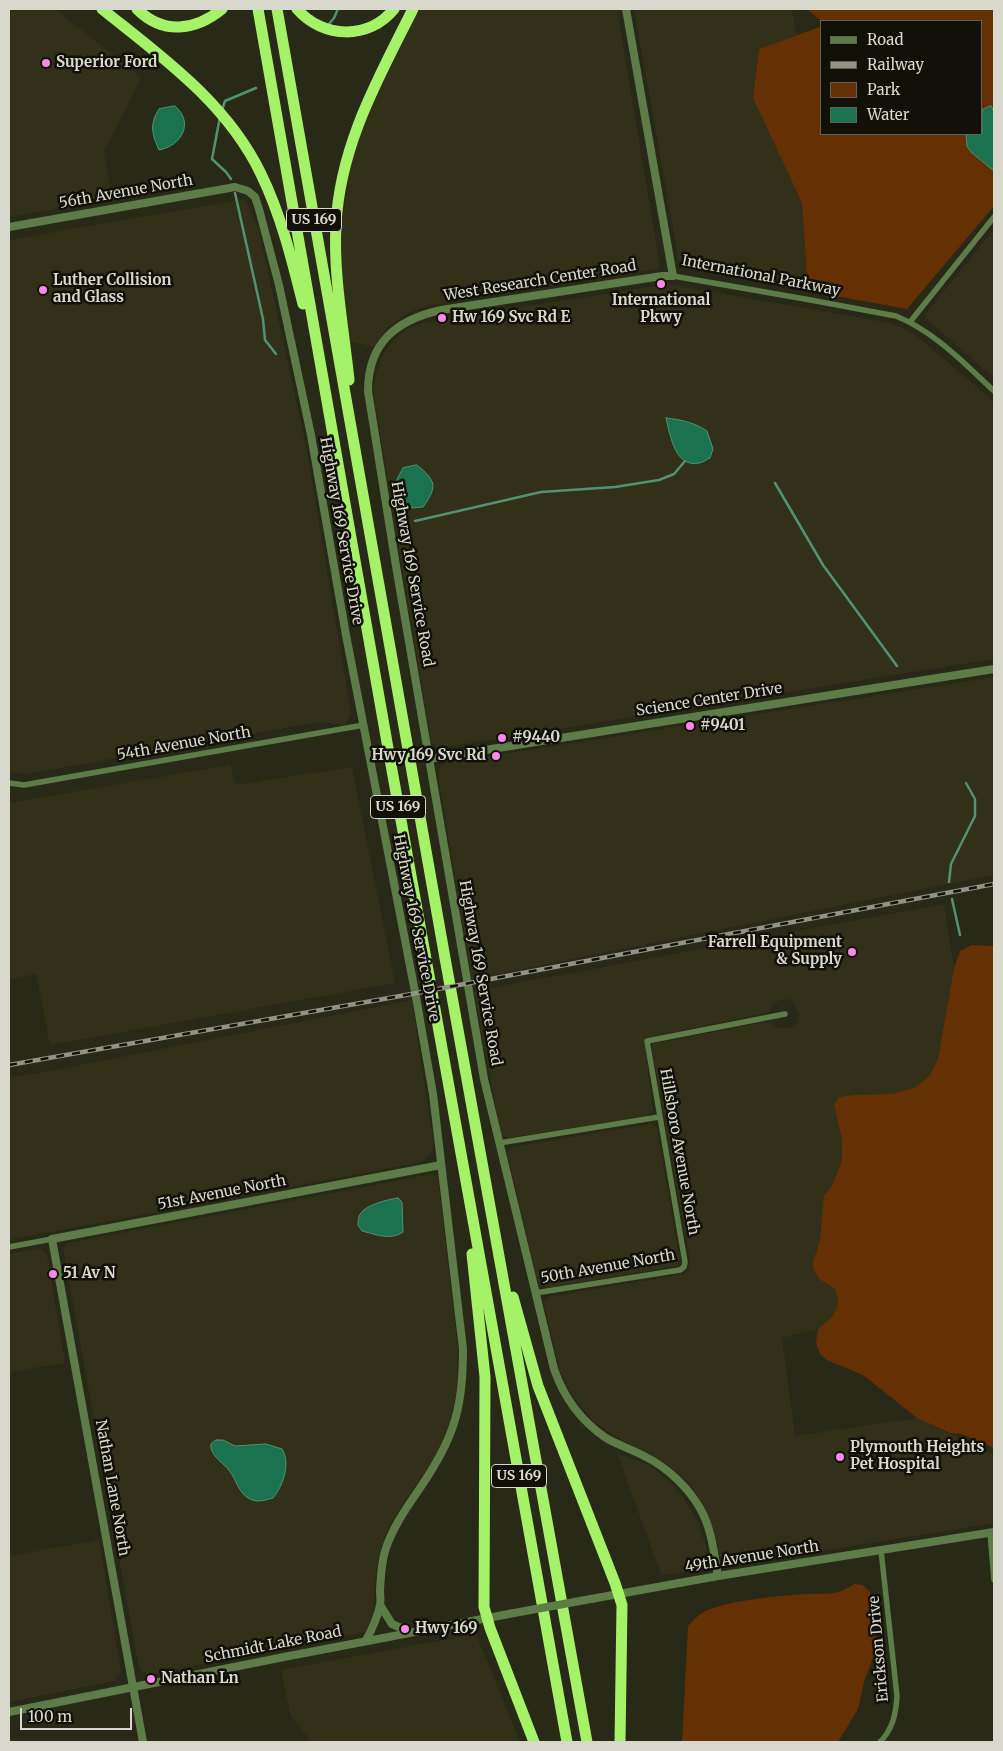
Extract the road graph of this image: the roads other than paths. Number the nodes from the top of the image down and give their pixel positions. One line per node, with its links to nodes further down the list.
1 (102, 9): 17 (highway)
2 (137, 9): 3 (highway)
3 (222, 9)
4 (258, 9): 17 (highway, US 169)
5 (277, 9): 18 (highway, US 169)
6 (297, 9): 7 (highway)
7 (394, 9)
8 (413, 9): 18 (highway)
9 (626, 9): 13 (street, International Parkway)
10 (248, 191): 12 (street, 56th Avenue North); 20 (street, Highway 169 Service Drive)
11 (994, 217): 15 (street)
12 (9, 227)
13 (673, 276): 14 (street, West Research Center Road); 15 (street, International Parkway)
14 (411, 319): 21 (street, Highway 169 Service Road)
15 (910, 322): 16 (street, International Parkway)
16 (994, 391)
17 (328, 405): 27 (highway, US 169)
18 (352, 432): 28 (highway, US 169)
19 (994, 669): 21 (street, Science Center Drive)
20 (364, 725): 22 (street, 54th Avenue North); 26 (street, Highway 169 Service Drive)
21 (429, 759): 25 (street, Highway 169 Service Road)
22 (9, 783)
23 (785, 1014): 24 (street, Hillsboro Avenue North)
24 (660, 1117): 25 (street); 31 (street, Hillsboro Avenue North)
25 (499, 1143): 32 (street, Highway 169 Service Road)
26 (441, 1165): 29 (street, 51st Avenue North); 38 (street, Highway 169 Service Drive)
27 (471, 1209): 40 (highway); 47 (highway, US 169)
28 (494, 1230): 37 (highway); 48 (highway, US 169)
29 (52, 1239): 30 (street, 51st Avenue North); 43 (street, Nathan Lane North)
30 (9, 1247)
31 (684, 1267): 32 (street, 50th Avenue North)
32 (535, 1293): 35 (street, Highway 169 Service Road)
33 (992, 1533): 34 (street, 49th Avenue North); 36 (street)
34 (881, 1550): 35 (street, 49th Avenue North); 50 (street, Erickson Drive)
35 (718, 1576): 37 (street, 49th Avenue North)
36 (994, 1580)
37 (618, 1594): 39 (street, 49th Avenue North, bridge); 49 (highway)
38 (380, 1605): 41 (street); 42 (street, Highway 169 Service Drive)
39 (514, 1613): 40 (street, Schmidt Lake Road)
40 (486, 1617): 41 (street, Schmidt Lake Road); 46 (highway)
41 (410, 1632): 42 (street, Schmidt Lake Road)
42 (366, 1640): 43 (street, Schmidt Lake Road)
43 (134, 1687): 44 (street, Schmidt Lake Road); 45 (street, Nathan Lane North)
44 (9, 1712)
45 (143, 1742)
46 (534, 1742)
47 (567, 1742)
48 (587, 1742)
49 (620, 1742)
50 (880, 1742)

